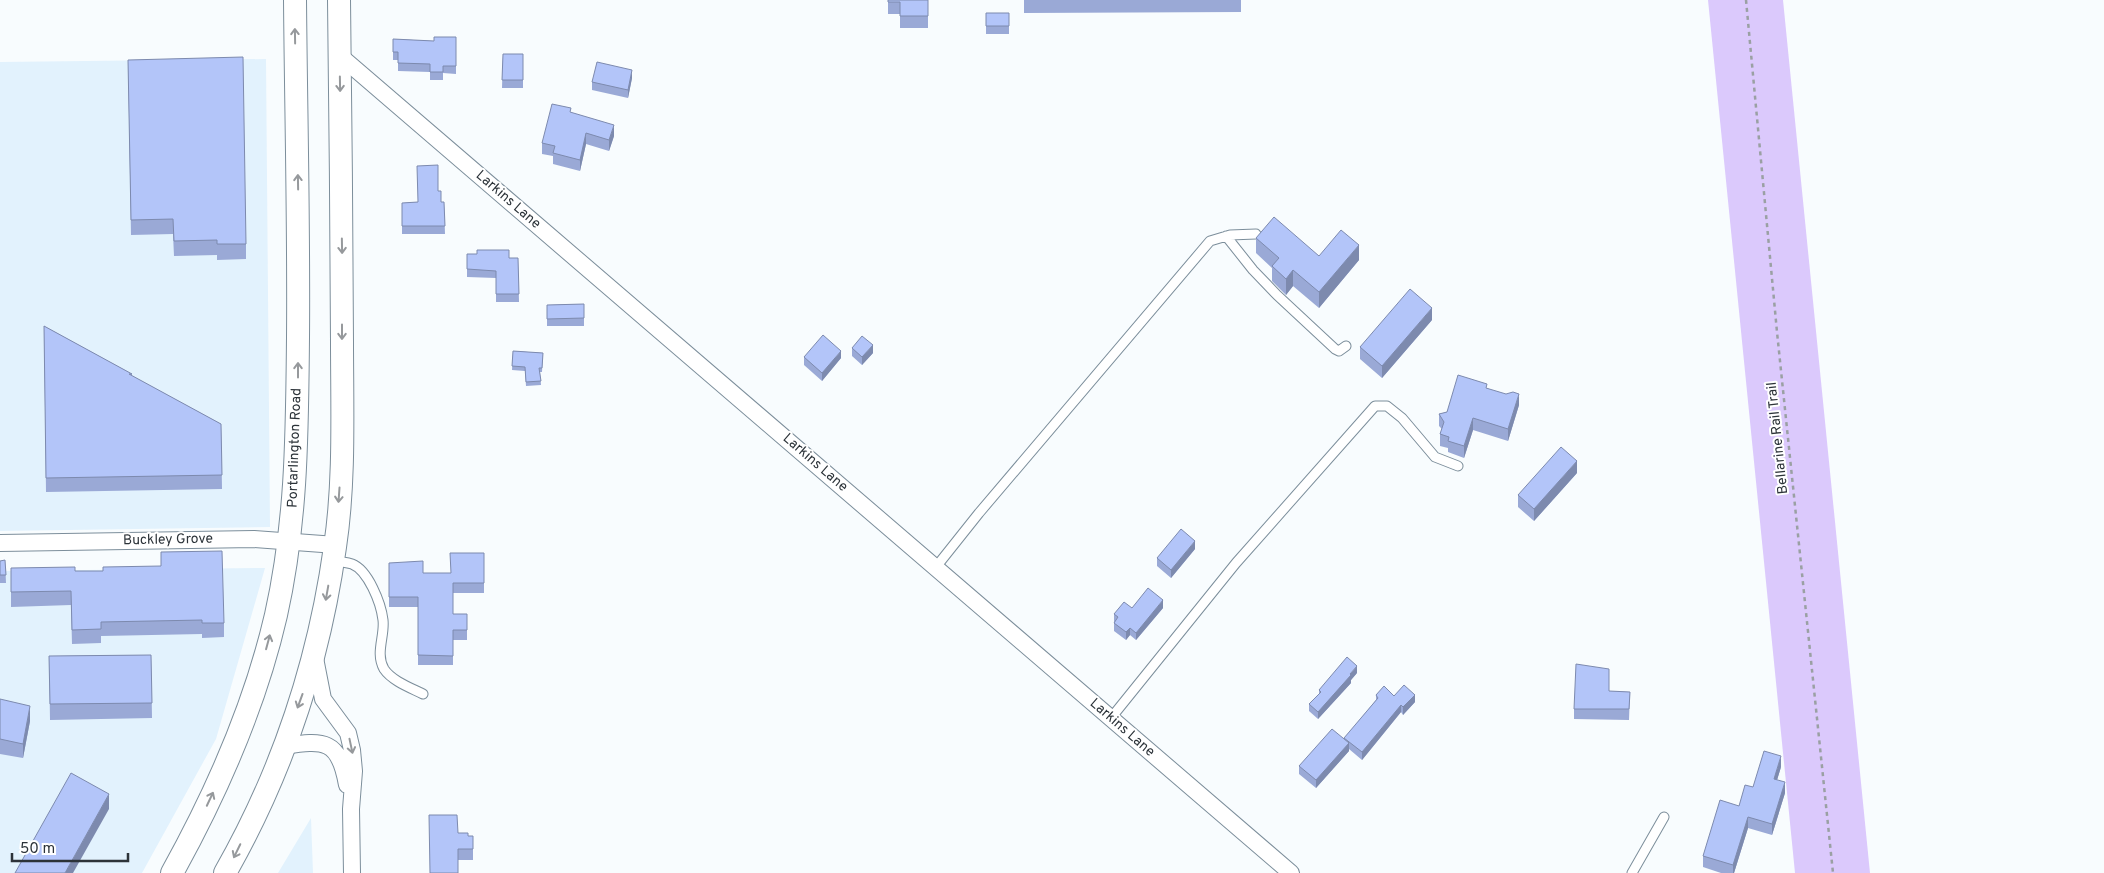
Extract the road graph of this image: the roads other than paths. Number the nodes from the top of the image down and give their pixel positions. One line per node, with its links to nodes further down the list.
1 (294, 0): 8 (main road, Portarlington Road, one-way to 1)
2 (339, 0): 3 (main road)
3 (339, 55): 10 (main road, one-way to 10); 11 (street, Larkins Lane)
4 (1256, 234): 5 (lane)
5 (1226, 236): 6 (lane); 11 (lane)
6 (1346, 346)
7 (1458, 466): 14 (lane)
8 (289, 541): 9 (street, Buckley Grove); 10 (street, Buckley Grove); 18 (main road, Portarlington Road, one-way to 8)
9 (0, 543)
10 (334, 553): 12 (main road, one-way to 12); 13 (lane)
11 (936, 567): 14 (street, Larkins Lane)
12 (315, 655): 15 (main road, one-way to 15); 16 (street, one-way to 16)
13 (423, 694)
14 (1112, 718): 21 (street, Larkins Lane)
15 (284, 746): 16 (street); 19 (main road, one-way to 19)
16 (351, 809): 20 (street)
17 (1664, 817): 22 (lane)
18 (172, 873)
19 (225, 873)
20 (352, 873)
21 (1291, 873)
22 (1632, 873)

